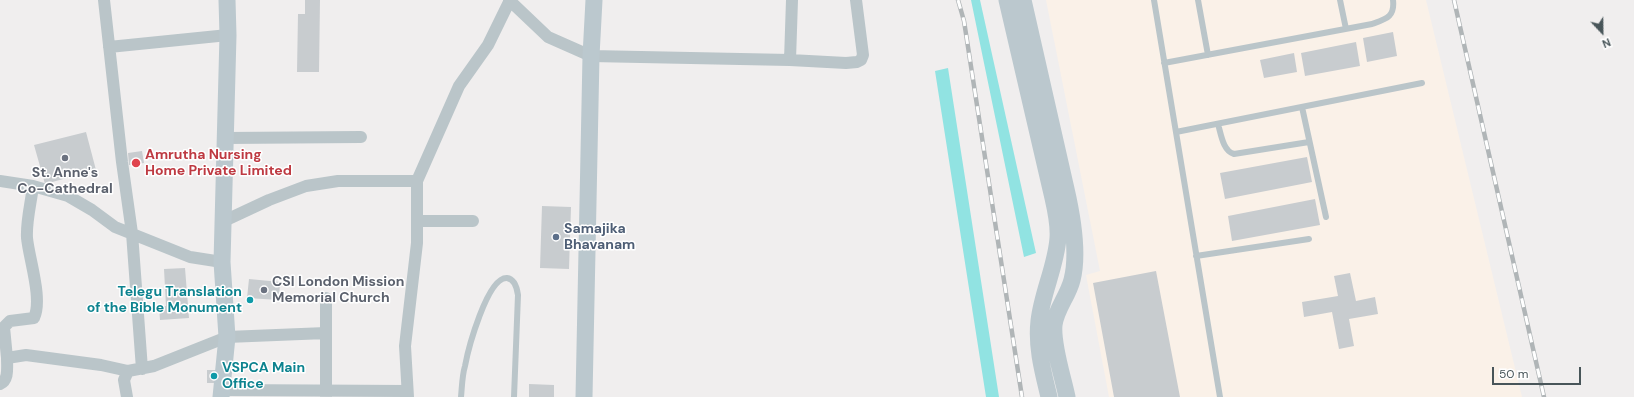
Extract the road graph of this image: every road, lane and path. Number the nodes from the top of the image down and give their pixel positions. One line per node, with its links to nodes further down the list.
1 (104, 0): 15 (street)
2 (227, 0): 14 (main road)
3 (510, 0): 17 (street); 28 (street)
4 (594, 0): 17 (main road)
5 (792, 0): 18 (street)
6 (856, 0): 18 (street)
7 (1007, 0): 52 (main road)
8 (1023, 0): 53 (main road)
9 (1154, 0): 19 (lane)
10 (1198, 0): 16 (lane)
11 (1340, 0): 13 (lane)
12 (1392, 0): 13 (lane)
13 (1346, 29): 16 (lane)
14 (228, 35): 15 (street); 25 (main road)
15 (109, 47): 34 (street)
16 (1208, 55): 19 (lane)
17 (591, 56): 18 (street); 51 (main road)
18 (790, 60)
19 (1164, 63): 23 (lane)
20 (1422, 83): 21 (lane)
21 (1302, 107): 22 (lane); 26 (lane)
22 (1218, 124): 23 (lane); 26 (lane)
23 (1176, 132): 36 (lane)
24 (361, 137): 25 (street)
25 (226, 138): 33 (main road)
26 (1309, 142): 30 (lane)
27 (0, 181): 29 (street)
28 (417, 181): 32 (street); 33 (street)
29 (33, 186): 34 (street); 41 (street)
30 (1326, 217)
31 (473, 220): 32 (street)
32 (417, 221): 47 (street)
33 (224, 222): 37 (main road)
34 (132, 233): 37 (street); 42 (street)
35 (1309, 239): 36 (lane)
36 (1196, 256): 54 (lane)
37 (222, 262): 40 (main road)
38 (326, 298): 39 (street)
39 (326, 333): 40 (street); 45 (street)
40 (227, 337): 42 (street); 46 (main road)
41 (7, 358): 43 (street); 44 (street)
42 (142, 369): 43 (street)
43 (128, 371): 48 (street)
44 (0, 384)
45 (326, 393): 46 (street); 47 (street)
46 (221, 394)
47 (408, 394)
48 (127, 397)
49 (461, 397): 50 (lane)
50 (514, 397)
51 (584, 397)
52 (1049, 397)
53 (1067, 397)
54 (1220, 397)

